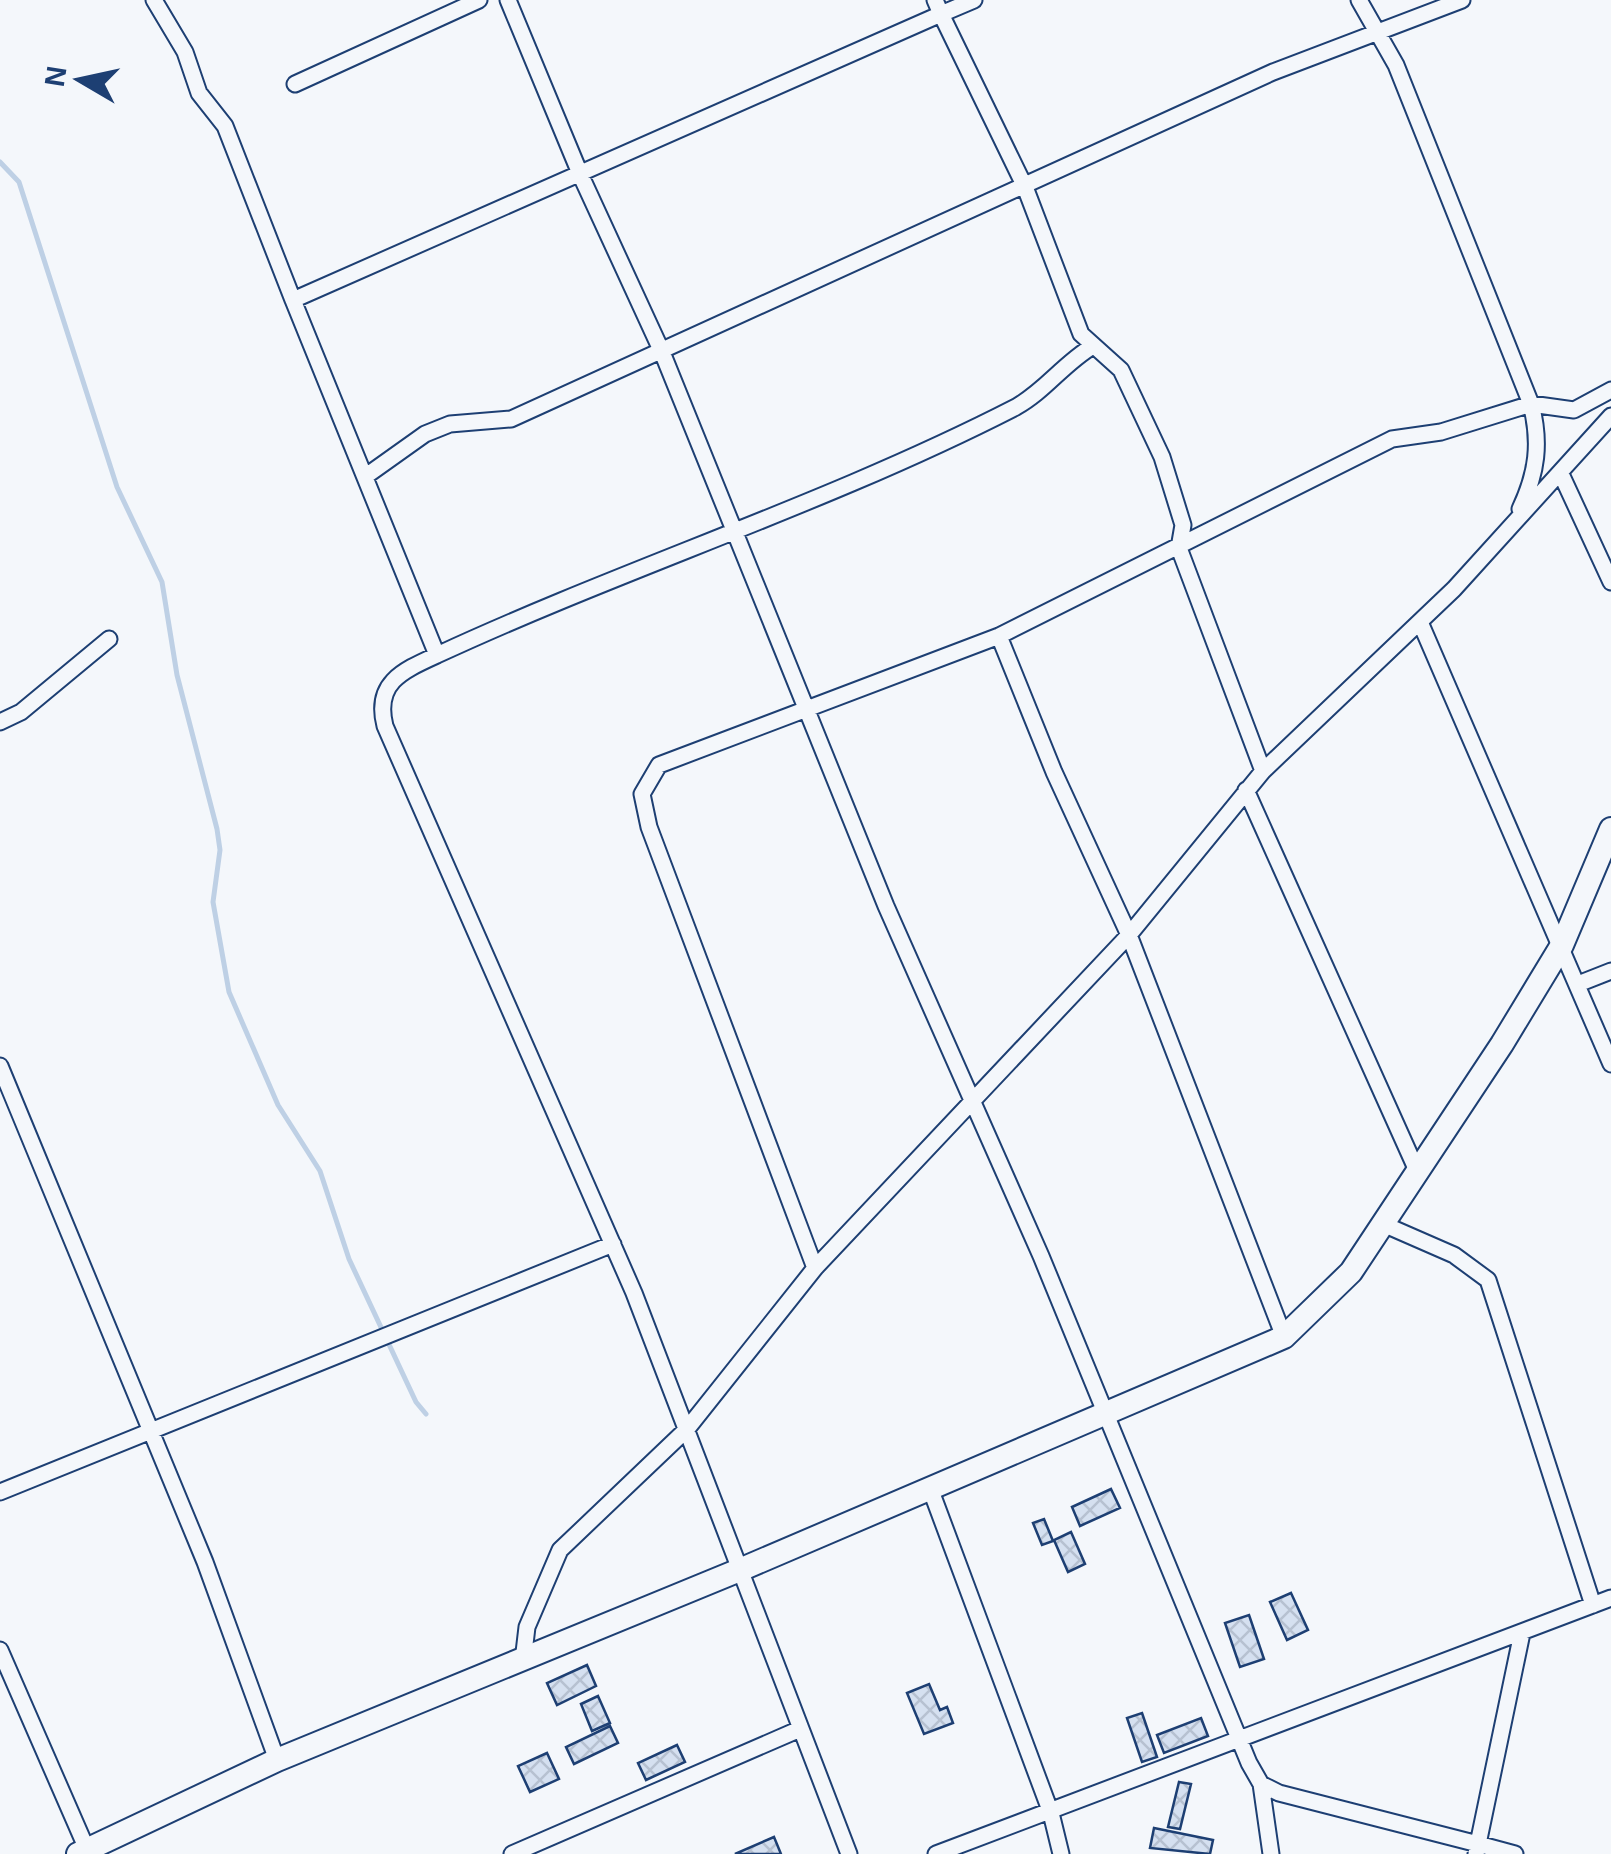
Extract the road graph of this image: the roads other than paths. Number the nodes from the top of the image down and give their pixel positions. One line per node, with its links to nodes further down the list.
1 (154, 0): 12 (street)
2 (479, 0): 9 (street)
3 (508, 0): 10 (street)
4 (974, 0): 7 (street)
5 (1360, 0): 8 (street)
6 (1462, 0): 8 (street)
7 (938, 7): 10 (street); 11 (street)
8 (1379, 34): 11 (street); 16 (street)
9 (295, 84)
10 (581, 176): 12 (street); 14 (street)
11 (1025, 187): 13 (street); 14 (street)
12 (292, 300): 19 (street)
13 (1093, 346): 21 (street); 22 (street)
14 (662, 352): 19 (street); 21 (street)
15 (1611, 390): 16 (street)
16 (1530, 404): 20 (street); 22 (street)
17 (1611, 416): 18 (street)
18 (1561, 474): 20 (street); 23 (street)
19 (366, 476): 27 (street)
20 (1517, 518): 24 (street)
21 (732, 533): 27 (street); 28 (street)
22 (1179, 548): 25 (street); 30 (street)
23 (1611, 582)
24 (1420, 622): 30 (street); 34 (street)
25 (998, 636): 28 (street); 33 (street)
26 (109, 640): 29 (street)
27 (437, 655): 42 (street)
28 (810, 712): 39 (street); 43 (street)
29 (0, 722)
30 (1262, 771): 31 (street)
31 (1246, 790): 33 (street); 40 (street)
32 (1611, 829): 34 (main road)
33 (1129, 935): 39 (street); 44 (street)
34 (1562, 946): 36 (street); 40 (main road)
35 (1611, 971): 36 (street)
36 (1578, 984): 37 (street)
37 (1611, 1064)
38 (0, 1066): 47 (street)
39 (973, 1099): 43 (street); 45 (street)
40 (1418, 1172): 41 (main road)
41 (1383, 1224): 44 (main road); 52 (street)
42 (613, 1244): 46 (street); 47 (street)
43 (815, 1268): 46 (street)
44 (1284, 1337): 45 (main road)
45 (1105, 1412): 48 (main road); 57 (street)
46 (687, 1428): 50 (street); 55 (street)
47 (151, 1434): 49 (street); 58 (street)
48 (930, 1488): 50 (main road); 60 (street)
49 (0, 1492)
50 (742, 1569): 55 (main road); 56 (street)
51 (1611, 1598): 52 (street)
52 (1593, 1605): 53 (street)
53 (1522, 1633): 57 (street); 61 (street)
54 (0, 1650): 62 (street)
55 (523, 1660): 58 (main road)
56 (800, 1729): 63 (street); 64 (street)
57 (1242, 1742): 59 (street); 60 (street)
58 (277, 1760): 62 (main road)
59 (1261, 1784): 61 (street); 67 (street)
60 (1051, 1813): 65 (street); 66 (street)
61 (1477, 1849): 68 (street)
62 (84, 1853)
63 (512, 1854)
64 (848, 1854)
65 (936, 1854)
66 (1061, 1854)
67 (1271, 1854)
68 (1515, 1854)

